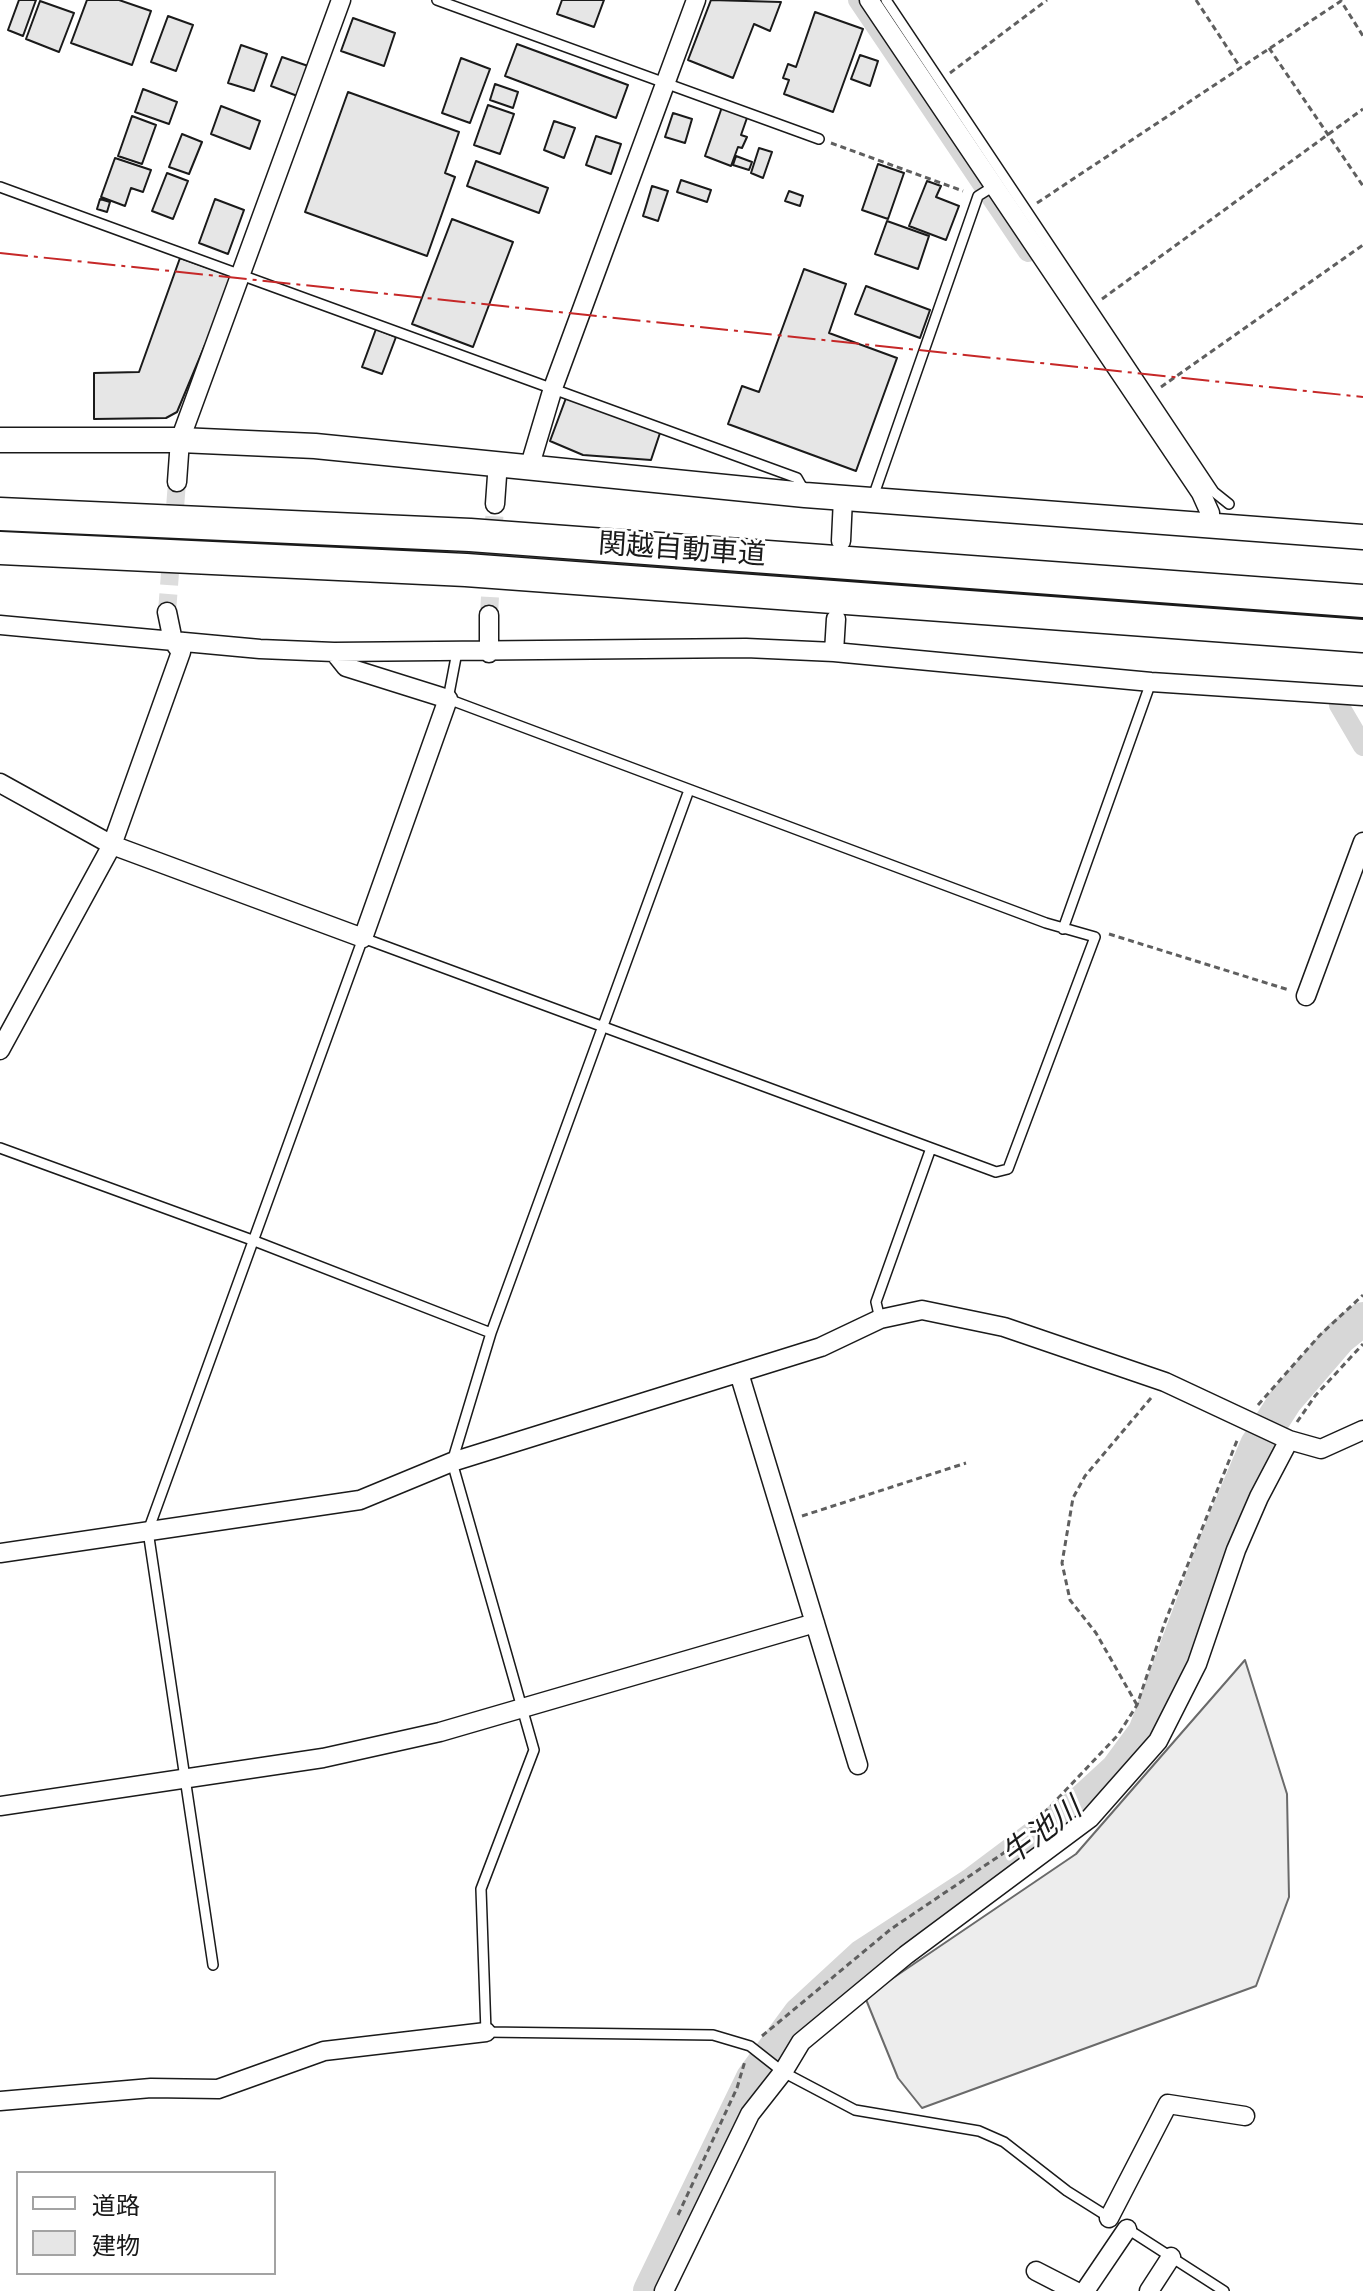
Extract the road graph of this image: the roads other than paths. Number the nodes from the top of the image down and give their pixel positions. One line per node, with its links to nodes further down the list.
1 (341, 0): 10 (street)
2 (437, 0): 6 (lane)
3 (696, 0): 6 (street)
4 (869, 0): 8 (street)
5 (886, 0): 21 (lane)
6 (666, 83): 7 (lane); 11 (street)
7 (819, 139)
8 (994, 186): 19 (lane); 23 (street)
9 (0, 187): 10 (lane)
10 (242, 275): 11 (lane); 13 (street)
11 (553, 388): 15 (street); 17 (lane)
12 (0, 440): 13 (street)
13 (180, 440): 14 (street); 16 (street)
14 (498, 462): 15 (street); 20 (street)
15 (530, 465): 17 (street)
16 (177, 482)
17 (805, 495): 18 (street)
18 (843, 498): 19 (street); 25 (street)
19 (872, 501): 23 (street)
20 (495, 504)
21 (1229, 504)
22 (0, 514): 27 (highway, 関越自動車道)
23 (1210, 526): 24 (street)
24 (1363, 537)
25 (841, 541)
26 (0, 548): 32 (highway, 関越自動車道)
27 (1363, 601)
28 (167, 612): 33 (street)
29 (489, 615): 37 (street)
30 (836, 619): 36 (street)
31 (0, 625): 33 (street)
32 (1363, 636)
33 (173, 641): 34 (street); 44 (street)
34 (334, 652): 35 (street); 40 (street)
35 (457, 652): 37 (street); 40 (lane)
36 (834, 652): 37 (street); 38 (street)
37 (489, 653)
38 (1151, 682): 39 (street); 45 (lane)
39 (1363, 696)
40 (448, 699): 42 (lane); 46 (street)
41 (0, 783): 44 (street)
42 (689, 790): 45 (lane); 48 (lane)
43 (1363, 842): 47 (street)
44 (112, 845): 46 (street); 49 (street)
45 (1063, 929): 51 (lane)
46 (363, 938): 48 (lane); 52 (lane)
47 (1306, 996)
48 (604, 1024): 51 (lane); 54 (lane)
49 (0, 1050)
50 (0, 1148): 52 (lane)
51 (931, 1148): 53 (lane)
52 (252, 1240): 54 (lane); 59 (lane)
53 (880, 1319): 55 (street); 57 (street)
54 (491, 1333): 58 (lane)
55 (739, 1373): 58 (street); 61 (street)
56 (1363, 1430): 57 (street)
57 (1285, 1438): 68 (street)
58 (452, 1462): 59 (street); 62 (lane)
59 (148, 1531): 60 (street); 64 (lane)
60 (0, 1553)
61 (815, 1623): 62 (street); 63 (street)
62 (524, 1707): 64 (street); 67 (lane)
63 (858, 1765)
64 (185, 1779): 65 (street); 66 (lane)
65 (0, 1806)
66 (213, 1965)
67 (486, 2032): 68 (lane); 69 (street)
68 (783, 2072): 71 (lane); 75 (street)
69 (0, 2101)
70 (1245, 2116): 71 (street)
71 (1109, 2218): 72 (lane)
72 (1127, 2229): 73 (lane); 77 (street)
73 (1171, 2257): 78 (street); 79 (lane)
74 (1036, 2271): 76 (street)
75 (664, 2291)
76 (1075, 2291)
77 (1085, 2291)
78 (1149, 2291)
79 (1224, 2291)

